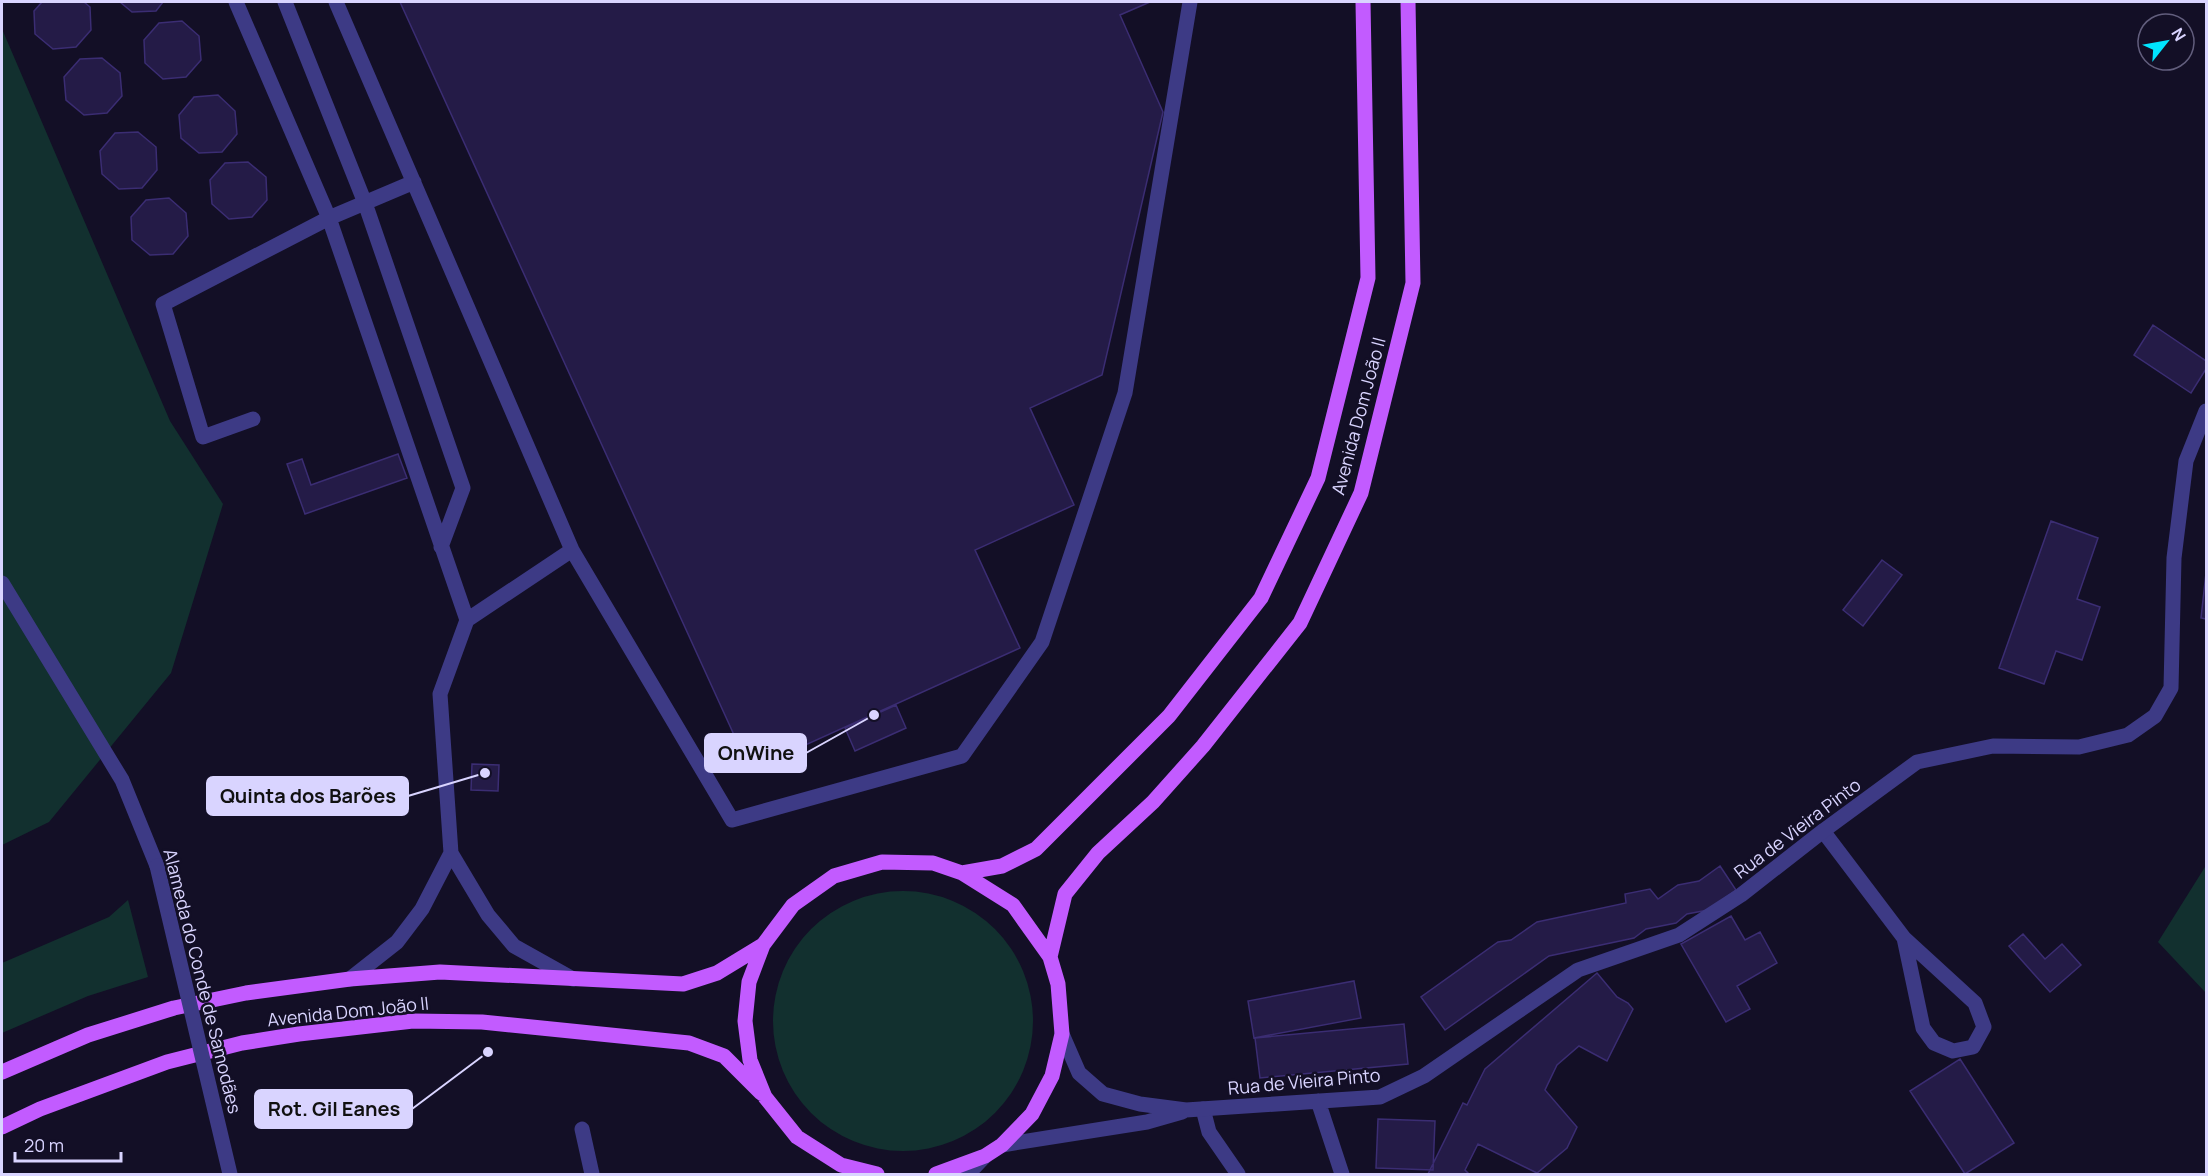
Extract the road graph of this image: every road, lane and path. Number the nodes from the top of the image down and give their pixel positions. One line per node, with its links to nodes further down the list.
1 (236, 2): 9 (street)
2 (285, 2): 8 (street)
3 (336, 2): 7 (street)
4 (1190, 2): 13 (street)
5 (1363, 2): 18 (main road, Avenida Dom João II)
6 (1408, 2): 21 (main road, Avenida Dom João II)
7 (414, 182): 8 (street); 13 (street)
8 (365, 203): 9 (street); 12 (street)
9 (329, 218): 11 (street); 12 (street)
10 (2206, 411): 16 (street, Rua de Vieira Pinto)
11 (253, 419)
12 (441, 547): 15 (street)
13 (572, 550): 15 (street)
14 (2, 583): 34 (street, Alameda do Conde de Samodães, bridge)
15 (466, 620): 17 (street)
16 (1823, 831): 19 (street); 27 (street, Rua de Vieira Pinto)
17 (451, 853): 22 (street); 23 (street)
18 (962, 873): 20 (main road); 21 (main road)
19 (1904, 938): 19 (street)
20 (763, 945): 23 (main road, Avenida Dom João II); 26 (main road)
21 (1050, 957): 24 (main road)
22 (350, 979): 23 (main road, Avenida Dom João II); 25 (main road, Avenida Dom João II)
23 (573, 979)
24 (1062, 1034): 29 (street, Rua de Vieira Pinto); 32 (main road)
25 (2, 1072)
26 (765, 1097): 30 (main road, Avenida Dom João II); 36 (main road)
27 (1318, 1101): 28 (street, Rua de Vieira Pinto); 40 (street)
28 (1203, 1109): 29 (street, Rua de Vieira Pinto); 39 (street)
29 (1186, 1110): 32 (street, Rua de Vieira Pinto)
30 (2, 1127)
31 (582, 1128): 35 (street)
32 (1002, 1145): 33 (main road)
33 (985, 1156): 37 (main road); 38 (street)
34 (230, 1174)
35 (592, 1174)
36 (877, 1174)
37 (936, 1174)
38 (968, 1174)
39 (1238, 1174)
40 (1342, 1174)

